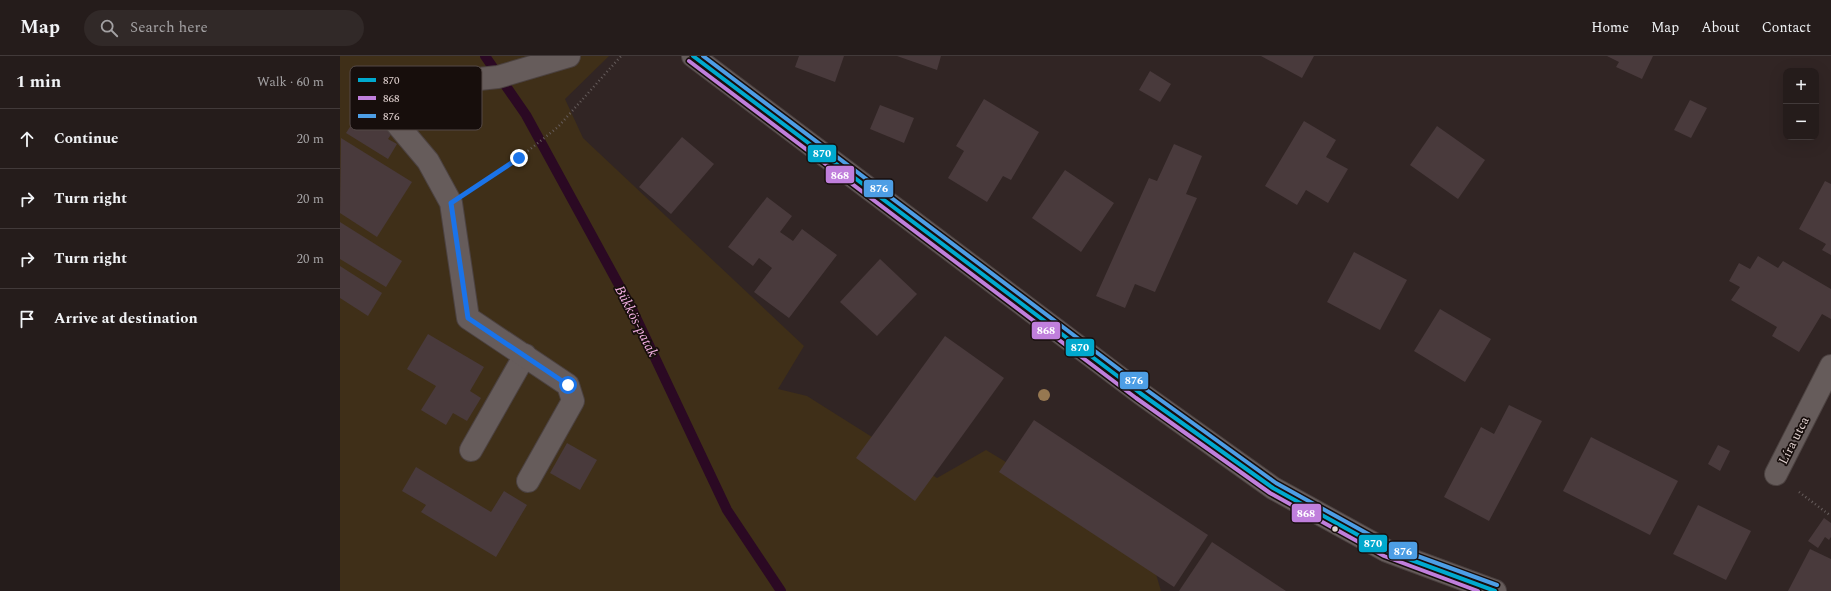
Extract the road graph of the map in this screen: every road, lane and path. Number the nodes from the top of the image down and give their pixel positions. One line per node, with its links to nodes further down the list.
1 (569, 56): 4 (main road)
2 (621, 56): 6 (path)
3 (693, 56): 13 (main road)
4 (482, 78)
5 (402, 130): 6 (main road)
6 (451, 203): 7 (main road)
7 (525, 355): 9 (main road); 11 (main road)
8 (1831, 366): 10 (main road, Líra utca)
9 (471, 450)
10 (1776, 474): 12 (path, Líra utca)
11 (528, 481)
12 (1831, 516)
13 (1495, 591)

